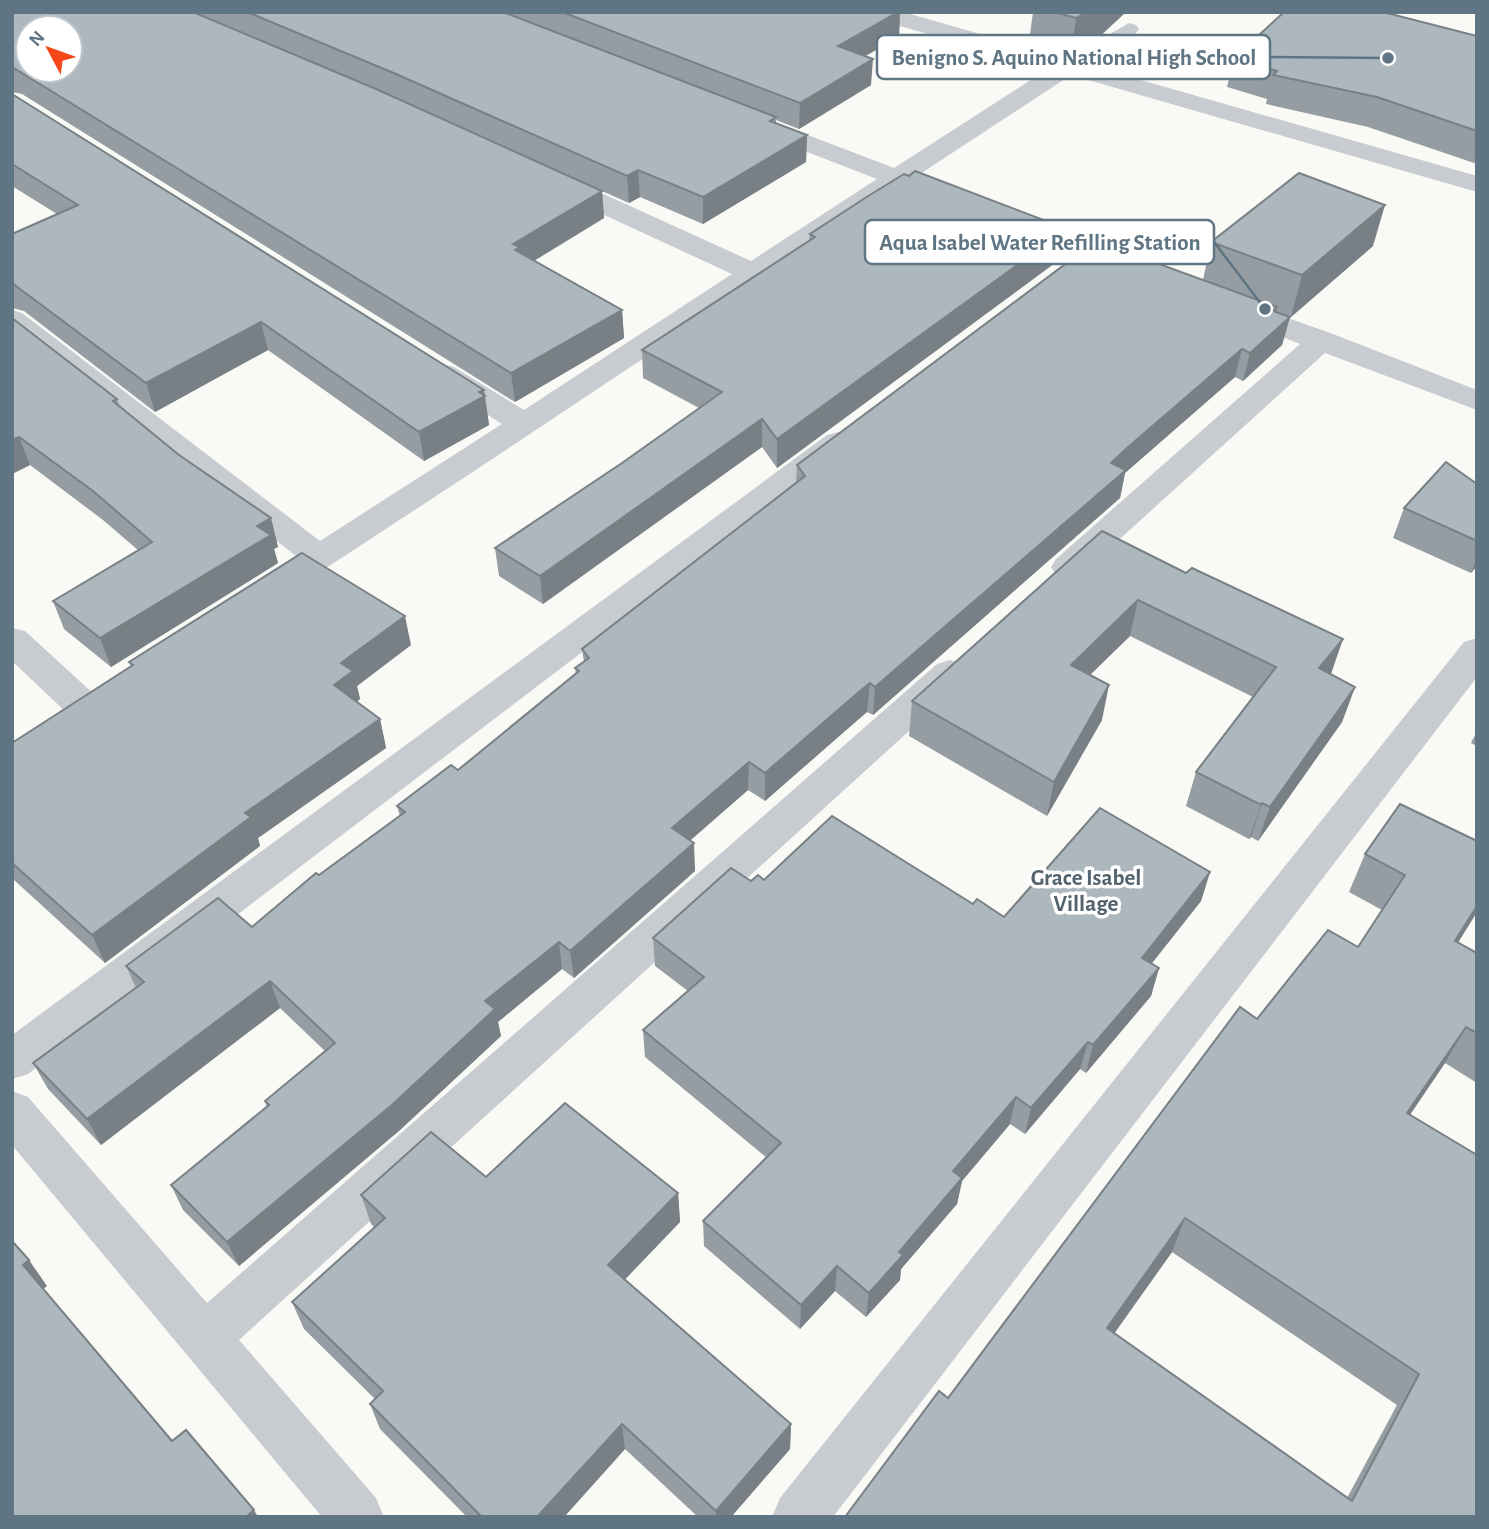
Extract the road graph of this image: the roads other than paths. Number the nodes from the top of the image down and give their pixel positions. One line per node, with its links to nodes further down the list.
1 (877, 12): 3 (street)
2 (1129, 29): 3 (lane)
3 (1065, 68): 6 (street); 7 (street)
4 (727, 112): 6 (street)
5 (538, 174): 11 (street)
6 (896, 177): 8 (street); 11 (street)
7 (1477, 184)
8 (935, 192)
9 (986, 213): 10 (street)
10 (1089, 254): 12 (street); 13 (street)
11 (755, 274): 20 (street)
12 (1154, 278)
13 (1056, 279)
14 (1219, 302): 16 (street)
15 (12, 319): 21 (street)
16 (1322, 340): 18 (street); 22 (street)
17 (419, 357): 20 (street)
18 (1477, 401)
19 (867, 420): 28 (street)
20 (522, 423): 21 (street)
21 (318, 557): 23 (street)
22 (1040, 592)
23 (248, 602)
24 (12, 640): 27 (street)
25 (978, 648): 30 (street)
26 (1477, 651): 32 (street)
27 (83, 706)
28 (12, 1060)
29 (12, 1111): 30 (street)
30 (205, 1338): 31 (street)
31 (357, 1517)
32 (799, 1517)

